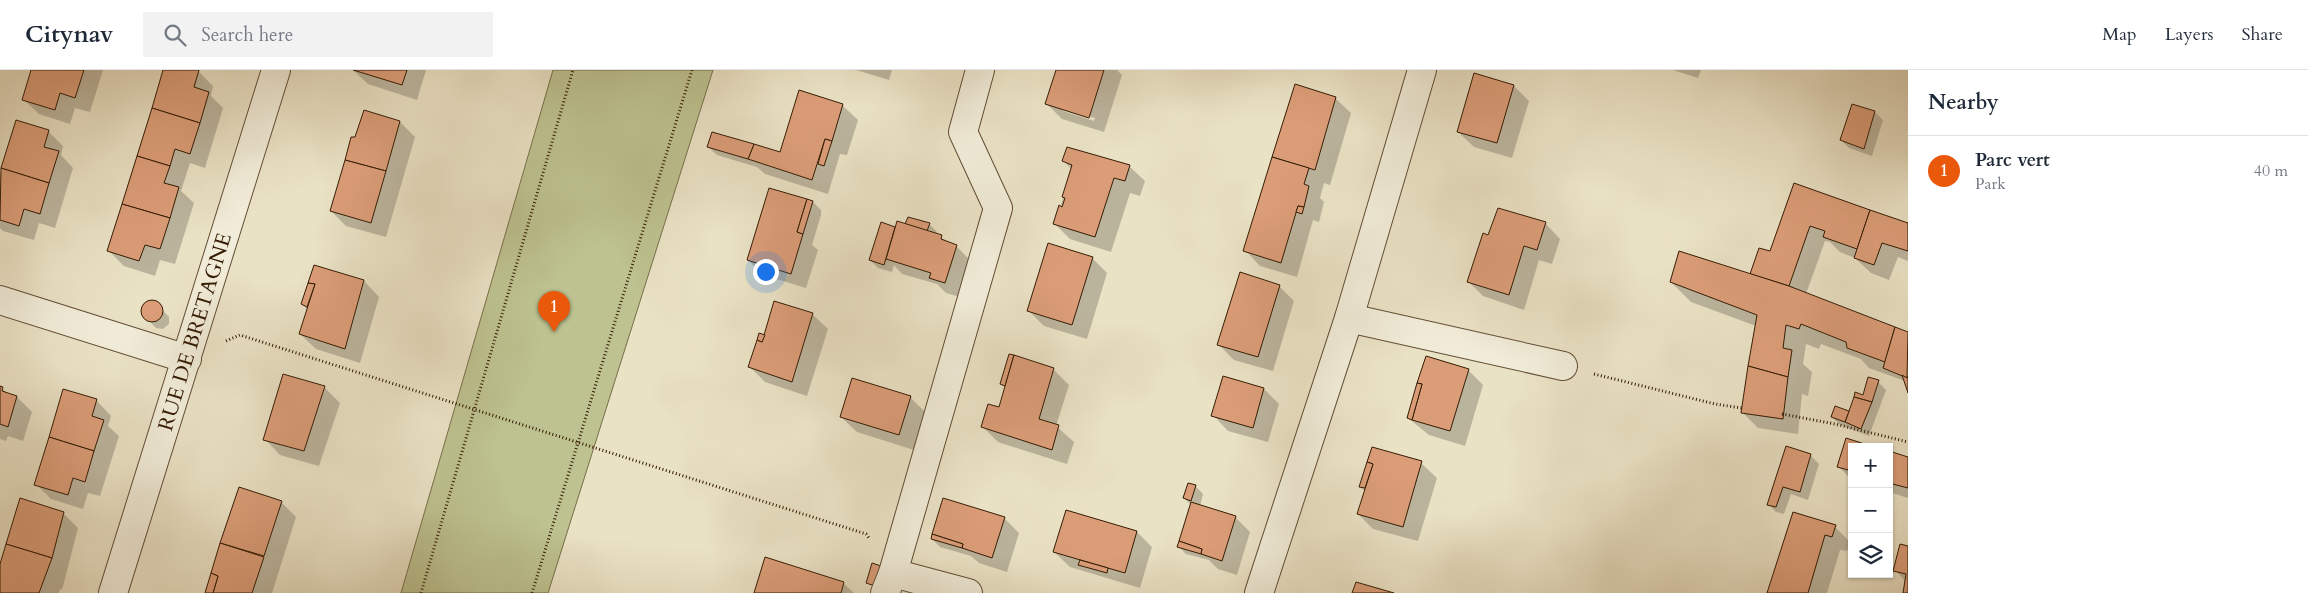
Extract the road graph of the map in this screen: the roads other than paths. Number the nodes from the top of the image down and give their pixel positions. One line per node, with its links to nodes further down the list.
1 (276, 70): 6 (street, RUE DE BRETAGNE)
2 (980, 70): 8 (street)
3 (1422, 70): 5 (street)
4 (0, 300): 6 (street)
5 (1350, 318): 7 (street); 11 (street)
6 (187, 359): 9 (street, RUE DE BRETAGNE)
7 (1563, 366)
8 (889, 583): 10 (street)
9 (113, 593)
10 (968, 593)
11 (1259, 593)

